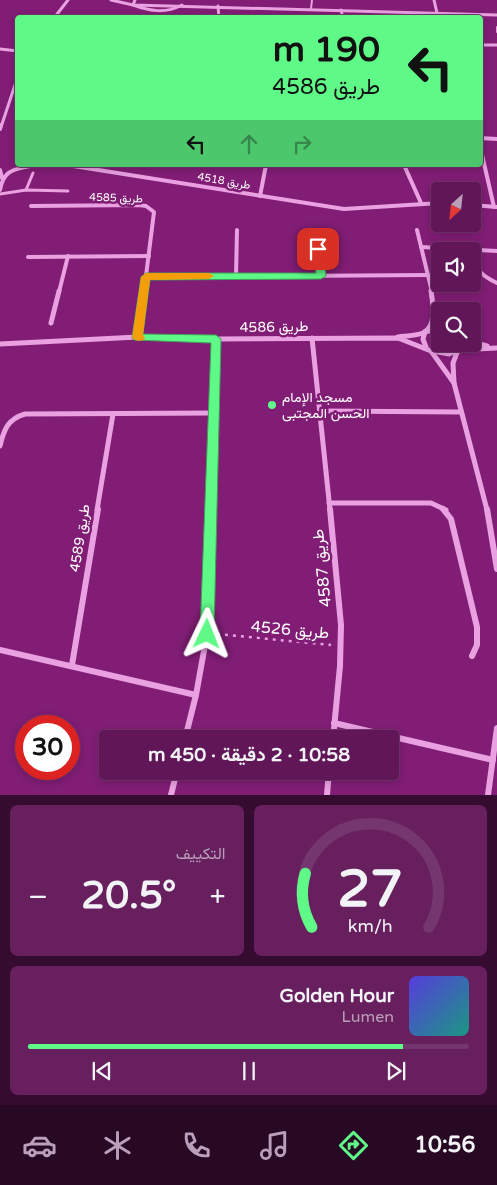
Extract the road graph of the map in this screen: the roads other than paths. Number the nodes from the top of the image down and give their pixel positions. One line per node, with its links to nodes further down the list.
1 (68, 0): 15 (street)
2 (111, 0): 7 (street)
3 (135, 0): 7 (street)
4 (184, 0): 8 (street)
5 (312, 0): 11 (lane)
6 (434, 0): 14 (street)
7 (133, 5): 8 (street); 8 (street)
8 (182, 5): 9 (street)
9 (218, 6): 10 (street); 16 (street)
10 (301, 9): 11 (street); 17 (street)
11 (311, 9): 12 (street)
12 (341, 10): 13 (street); 18 (street)
13 (410, 13): 14 (street)
14 (437, 13): 19 (street)
15 (56, 15)
16 (220, 15)
17 (301, 15)
18 (342, 15)
19 (497, 15)
20 (497, 28): 21 (lane)
21 (497, 32)
22 (483, 45): 23 (street)
23 (497, 46)
24 (0, 49): 25 (street)
25 (15, 51)
26 (15, 90): 27 (street)
27 (0, 129)
28 (483, 138): 29 (street)
29 (497, 139)
30 (483, 157): 47 (street)
31 (24, 167): 37 (street)
32 (79, 167): 42 (street, طريق 4518)
33 (266, 167): 42 (street, طريق 4518)
34 (405, 167): 43 (street)
35 (0, 170): 37 (street)
36 (33, 173): 39 (lane)
37 (2, 178): 38 (street)
38 (0, 190)
39 (26, 190): 40 (lane); 41 (lane)
40 (68, 191)
41 (0, 194)
42 (260, 196): 43 (street, طريق 4518)
43 (422, 203): 44 (street, طريق 4518)
44 (431, 203)
45 (31, 206): 57 (street, طريق 4585)
46 (481, 206): 47 (street)
47 (496, 207)
48 (237, 230): 60 (street)
49 (417, 230): 50 (street)
50 (421, 246): 51 (street); 59 (street)
51 (431, 247)
52 (318, 249): 61 (street)
53 (481, 252): 54 (street)
54 (497, 252)
55 (28, 256): 56 (street)
56 (68, 256): 57 (street); 65 (street)
57 (149, 256): 62 (street, طريق 4585)
58 (481, 273): 63 (street)
59 (428, 275): 61 (street); 64 (street)
60 (236, 276): 61 (street); 62 (street)
61 (321, 276)
62 (146, 277): 69 (street, طريق 4585)
63 (497, 283)
64 (433, 302)
65 (51, 323)
66 (431, 324): 68 (street)
67 (431, 331): 68 (street, طريق 4586)
68 (426, 332): 71 (street, طريق 4586); 77 (street)
69 (138, 338): 72 (street, طريق 4586); 73 (street, طريق 4586)
70 (312, 338): 71 (street, طريق 4586); 72 (street, طريق 4586); 83 (street, طريق 4587)
71 (398, 338): 77 (street, طريق 4586)
72 (216, 339): 85 (street)
73 (0, 344)
74 (481, 344): 75 (street)
75 (497, 348): 76 (street)
76 (481, 349)
77 (431, 351)
78 (432, 352): 82 (street)
79 (437, 352): 80 (street)
80 (454, 352)
81 (457, 352): 82 (street)
82 (454, 383): 84 (street)
83 (321, 411): 84 (street); 88 (street, طريق 4587)
84 (461, 412): 89 (street)
85 (215, 413): 86 (street); 93 (street)
86 (113, 414): 87 (street); 92 (street, طريق 4589)
87 (0, 446)
88 (329, 503): 91 (street); 94 (street, طريق 4587)
89 (497, 569)
90 (0, 650): 92 (street)
91 (472, 656)
92 (72, 665): 93 (street)
93 (196, 695): 96 (street)
94 (334, 723): 97 (street, طريق 4587); 98 (street)
95 (497, 728): 98 (street)
96 (187, 730)
97 (333, 730)
98 (493, 760): 103 (street)
99 (175, 780): 101 (street)
100 (328, 780): 102 (street)
101 (171, 795)
102 (327, 795)
103 (488, 795)

